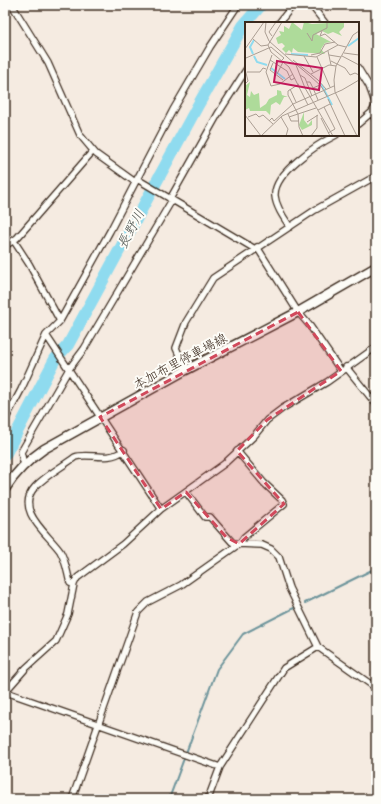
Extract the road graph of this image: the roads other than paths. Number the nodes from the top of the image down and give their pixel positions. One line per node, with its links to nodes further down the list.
1 (12, 5): 14 (street)
2 (238, 5): 16 (street)
3 (293, 5): 5 (street)
4 (311, 5): 6 (street)
5 (280, 22)
6 (323, 22)
7 (359, 70): 9 (street)
8 (245, 72): 17 (street)
9 (376, 100): 10 (street)
10 (372, 112): 11 (street); 12 (street)
11 (376, 121)
12 (359, 123)
13 (334, 136): 18 (street)
14 (93, 151): 16 (street); 19 (street)
15 (376, 176): 18 (street)
16 (137, 180): 17 (street); 24 (street)
17 (170, 199): 21 (street); 27 (street)
18 (290, 227): 21 (street)
19 (14, 241): 20 (street); 24 (street)
20 (5, 246)
21 (256, 248): 23 (street); 29 (street)
22 (376, 267): 23 (main road, 本加布里停車場線)
23 (298, 312): 28 (street); 29 (main road, 本加布里停車場線)
24 (60, 321): 25 (street)
25 (46, 335): 27 (street); 32 (street)
26 (376, 347): 28 (street)
27 (68, 368): 31 (street); 35 (street)
28 (344, 369): 30 (street); 34 (street)
29 (186, 370): 31 (main road, 本加布里停車場線)
30 (376, 404)
31 (100, 417): 33 (street); 35 (main road, 本加布里停車場線)
32 (5, 420)
33 (124, 450): 38 (street); 40 (street)
34 (237, 451): 37 (street); 39 (street)
35 (24, 465): 36 (main road, 本加布里停車場線)
36 (5, 489)
37 (186, 492): 38 (street); 39 (street)
38 (161, 509): 40 (street)
39 (240, 544): 41 (street); 44 (street)
40 (74, 584): 43 (street)
41 (318, 647): 42 (street); 45 (street)
42 (376, 688)
43 (5, 692): 44 (street)
44 (98, 725): 45 (street); 46 (street)
45 (220, 767): 47 (street)
46 (72, 799)
47 (208, 799)

